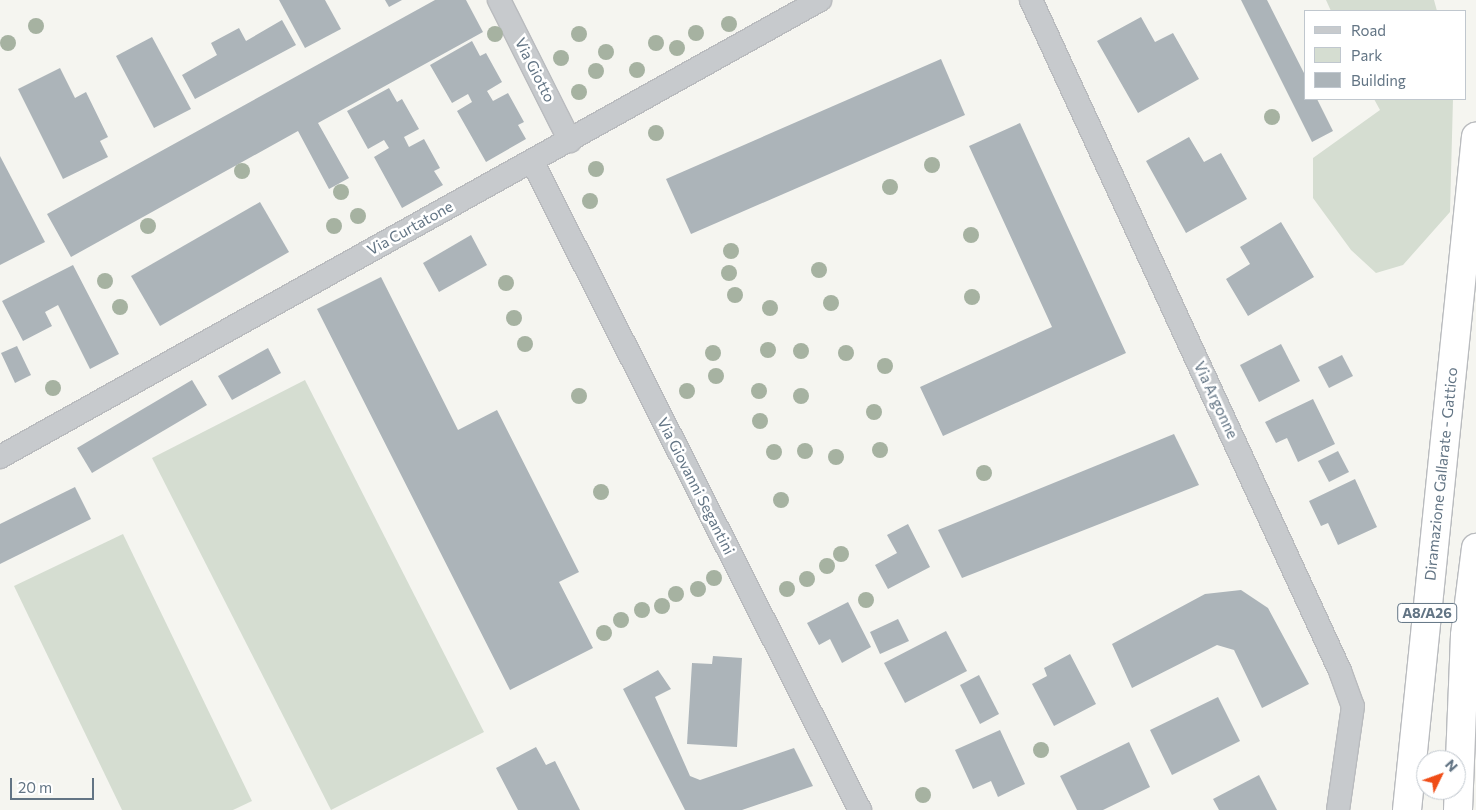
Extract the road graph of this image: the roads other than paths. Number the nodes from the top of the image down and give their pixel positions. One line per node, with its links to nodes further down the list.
1 (499, 0): 5 (street, Via Giotto)
2 (820, 0): 5 (street, Via Curtatone)
3 (1031, 0): 11 (street, Via Argonne)
4 (1476, 137): 12 (highway, Diramazione Gallarate - Gattico / A8/A26)
5 (570, 141): 6 (street, Via Curtatone)
6 (532, 161): 7 (street, Via Curtatone); 10 (street, Via Giovanni Segantini)
7 (0, 457)
8 (1476, 548): 9 (highway, A8/A26)
9 (1465, 636): 13 (highway, A8/A26); 14 (highway)
10 (860, 810)
11 (1338, 810)
12 (1407, 810)
13 (1458, 810)
14 (1471, 810)

